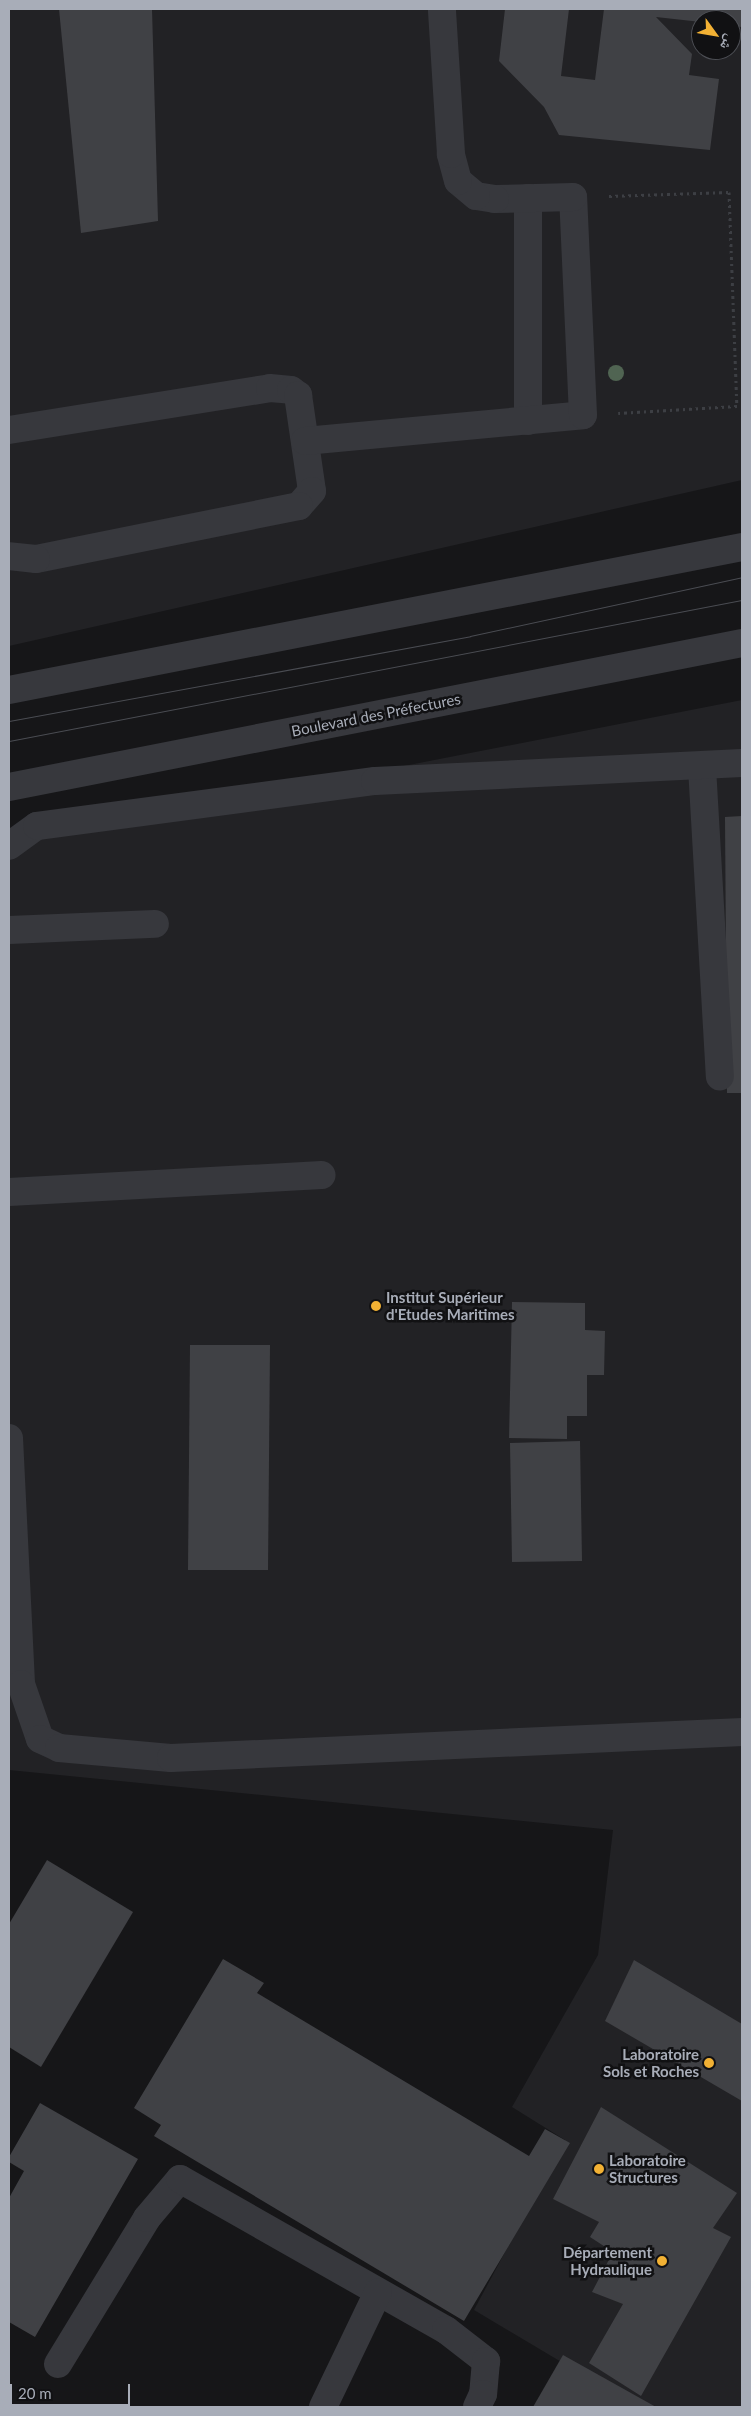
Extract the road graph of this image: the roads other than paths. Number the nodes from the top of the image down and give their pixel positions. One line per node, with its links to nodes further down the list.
1 (442, 9): 2 (street)
2 (528, 198): 3 (street); 3 (street)
3 (528, 421): 5 (street)
4 (9, 430): 5 (street)
5 (305, 441): 7 (street)
6 (742, 547): 9 (street)
7 (9, 556)
8 (742, 643): 12 (street, Boulevard des Préfectures)
9 (9, 690)
10 (742, 763): 11 (street)
11 (702, 767): 13 (street); 16 (street)
12 (9, 787)
13 (9, 846)
14 (155, 924): 15 (street)
15 (9, 930)
16 (720, 1076)
17 (322, 1175): 18 (street)
18 (9, 1192)
19 (9, 1438): 20 (street)
20 (742, 1732)
21 (378, 2292): 22 (street); 23 (street); 24 (street)
22 (58, 2364)
23 (323, 2407)
24 (476, 2407)

